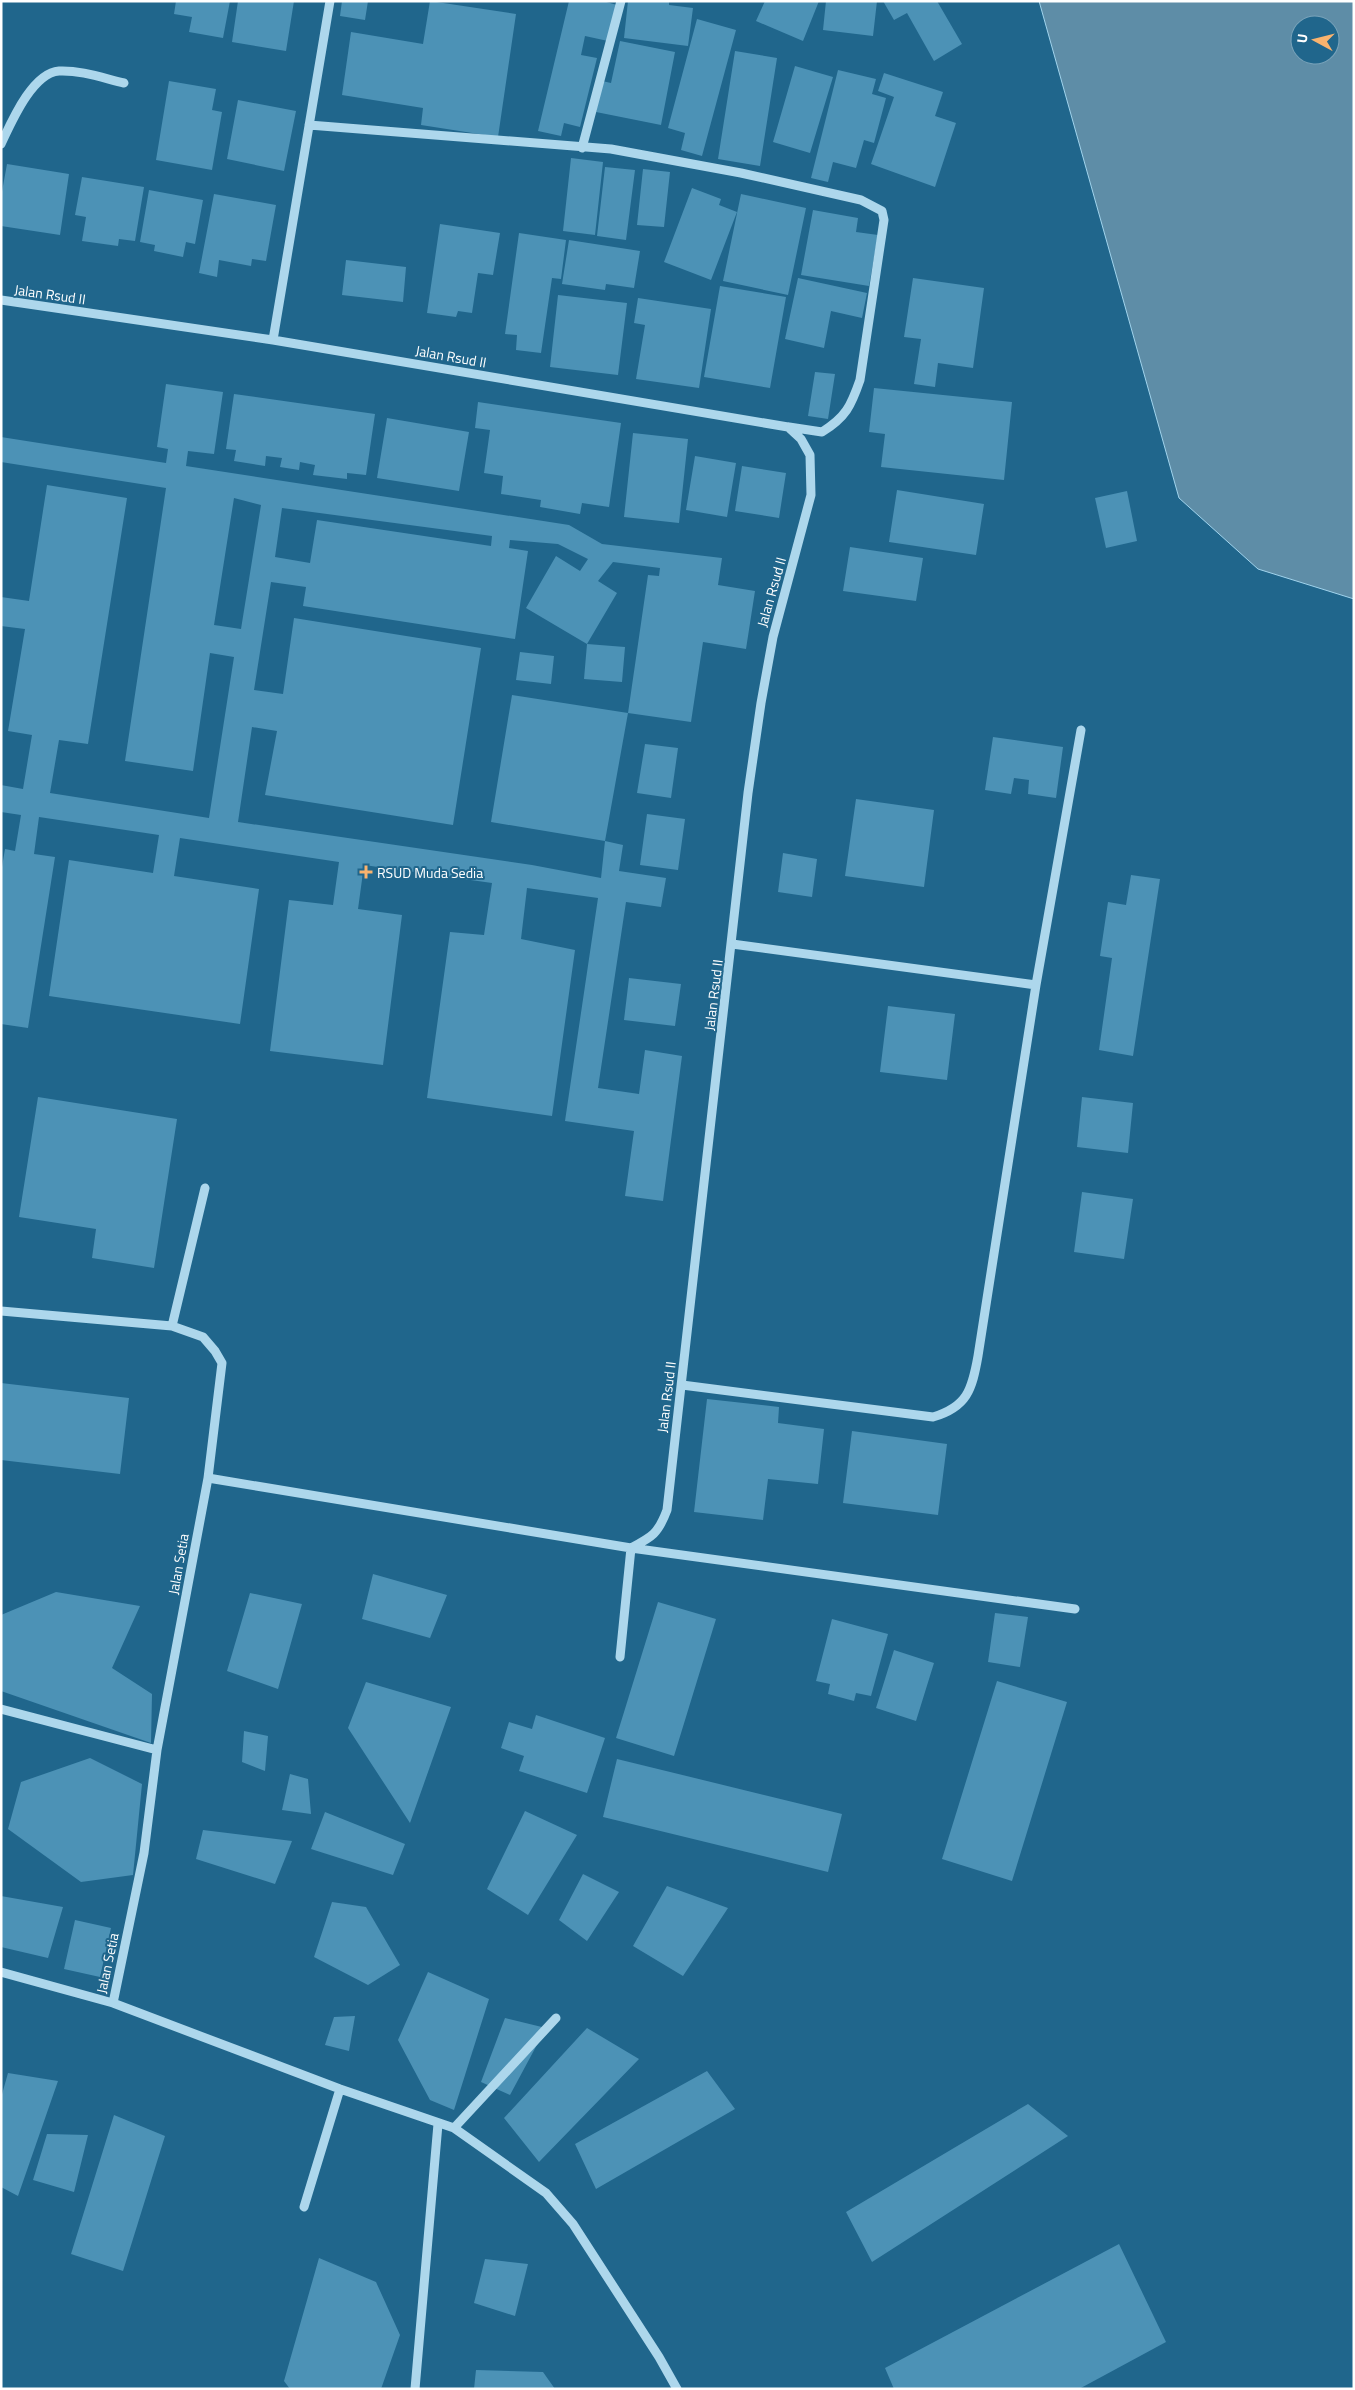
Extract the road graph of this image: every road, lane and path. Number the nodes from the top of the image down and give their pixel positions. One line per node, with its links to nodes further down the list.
1 (330, 1): 4 (street)
2 (621, 1): 6 (street)
3 (124, 83): 5 (street)
4 (310, 125): 6 (street); 8 (street)
5 (1, 144)
6 (582, 148): 9 (street)
7 (1, 300): 8 (street, Jalan Rsud II)
8 (273, 340): 9 (street, Jalan Rsud II)
9 (788, 427): 11 (street, Jalan Rsud II)
10 (1081, 730): 12 (street)
11 (732, 944): 12 (street); 16 (street, Jalan Rsud II)
12 (1036, 985): 16 (street)
13 (205, 1188): 15 (street)
14 (1, 1311): 15 (street, Jalan Setia)
15 (172, 1326): 17 (street, Jalan Setia)
16 (682, 1385): 18 (street, Jalan Rsud II)
17 (208, 1478): 18 (street); 22 (street, Jalan Setia)
18 (631, 1548): 19 (street); 20 (street)
19 (1076, 1609)
20 (620, 1658)
21 (1, 1709): 22 (street)
22 (158, 1750): 24 (street, Jalan Setia)
23 (1, 1972): 24 (street)
24 (113, 2003): 26 (street)
25 (556, 2018): 28 (street)
26 (340, 2089): 27 (street); 29 (street)
27 (438, 2124): 28 (street); 30 (street)
28 (454, 2128): 31 (street)
29 (304, 2207)
30 (414, 2389)
31 (677, 2389)

